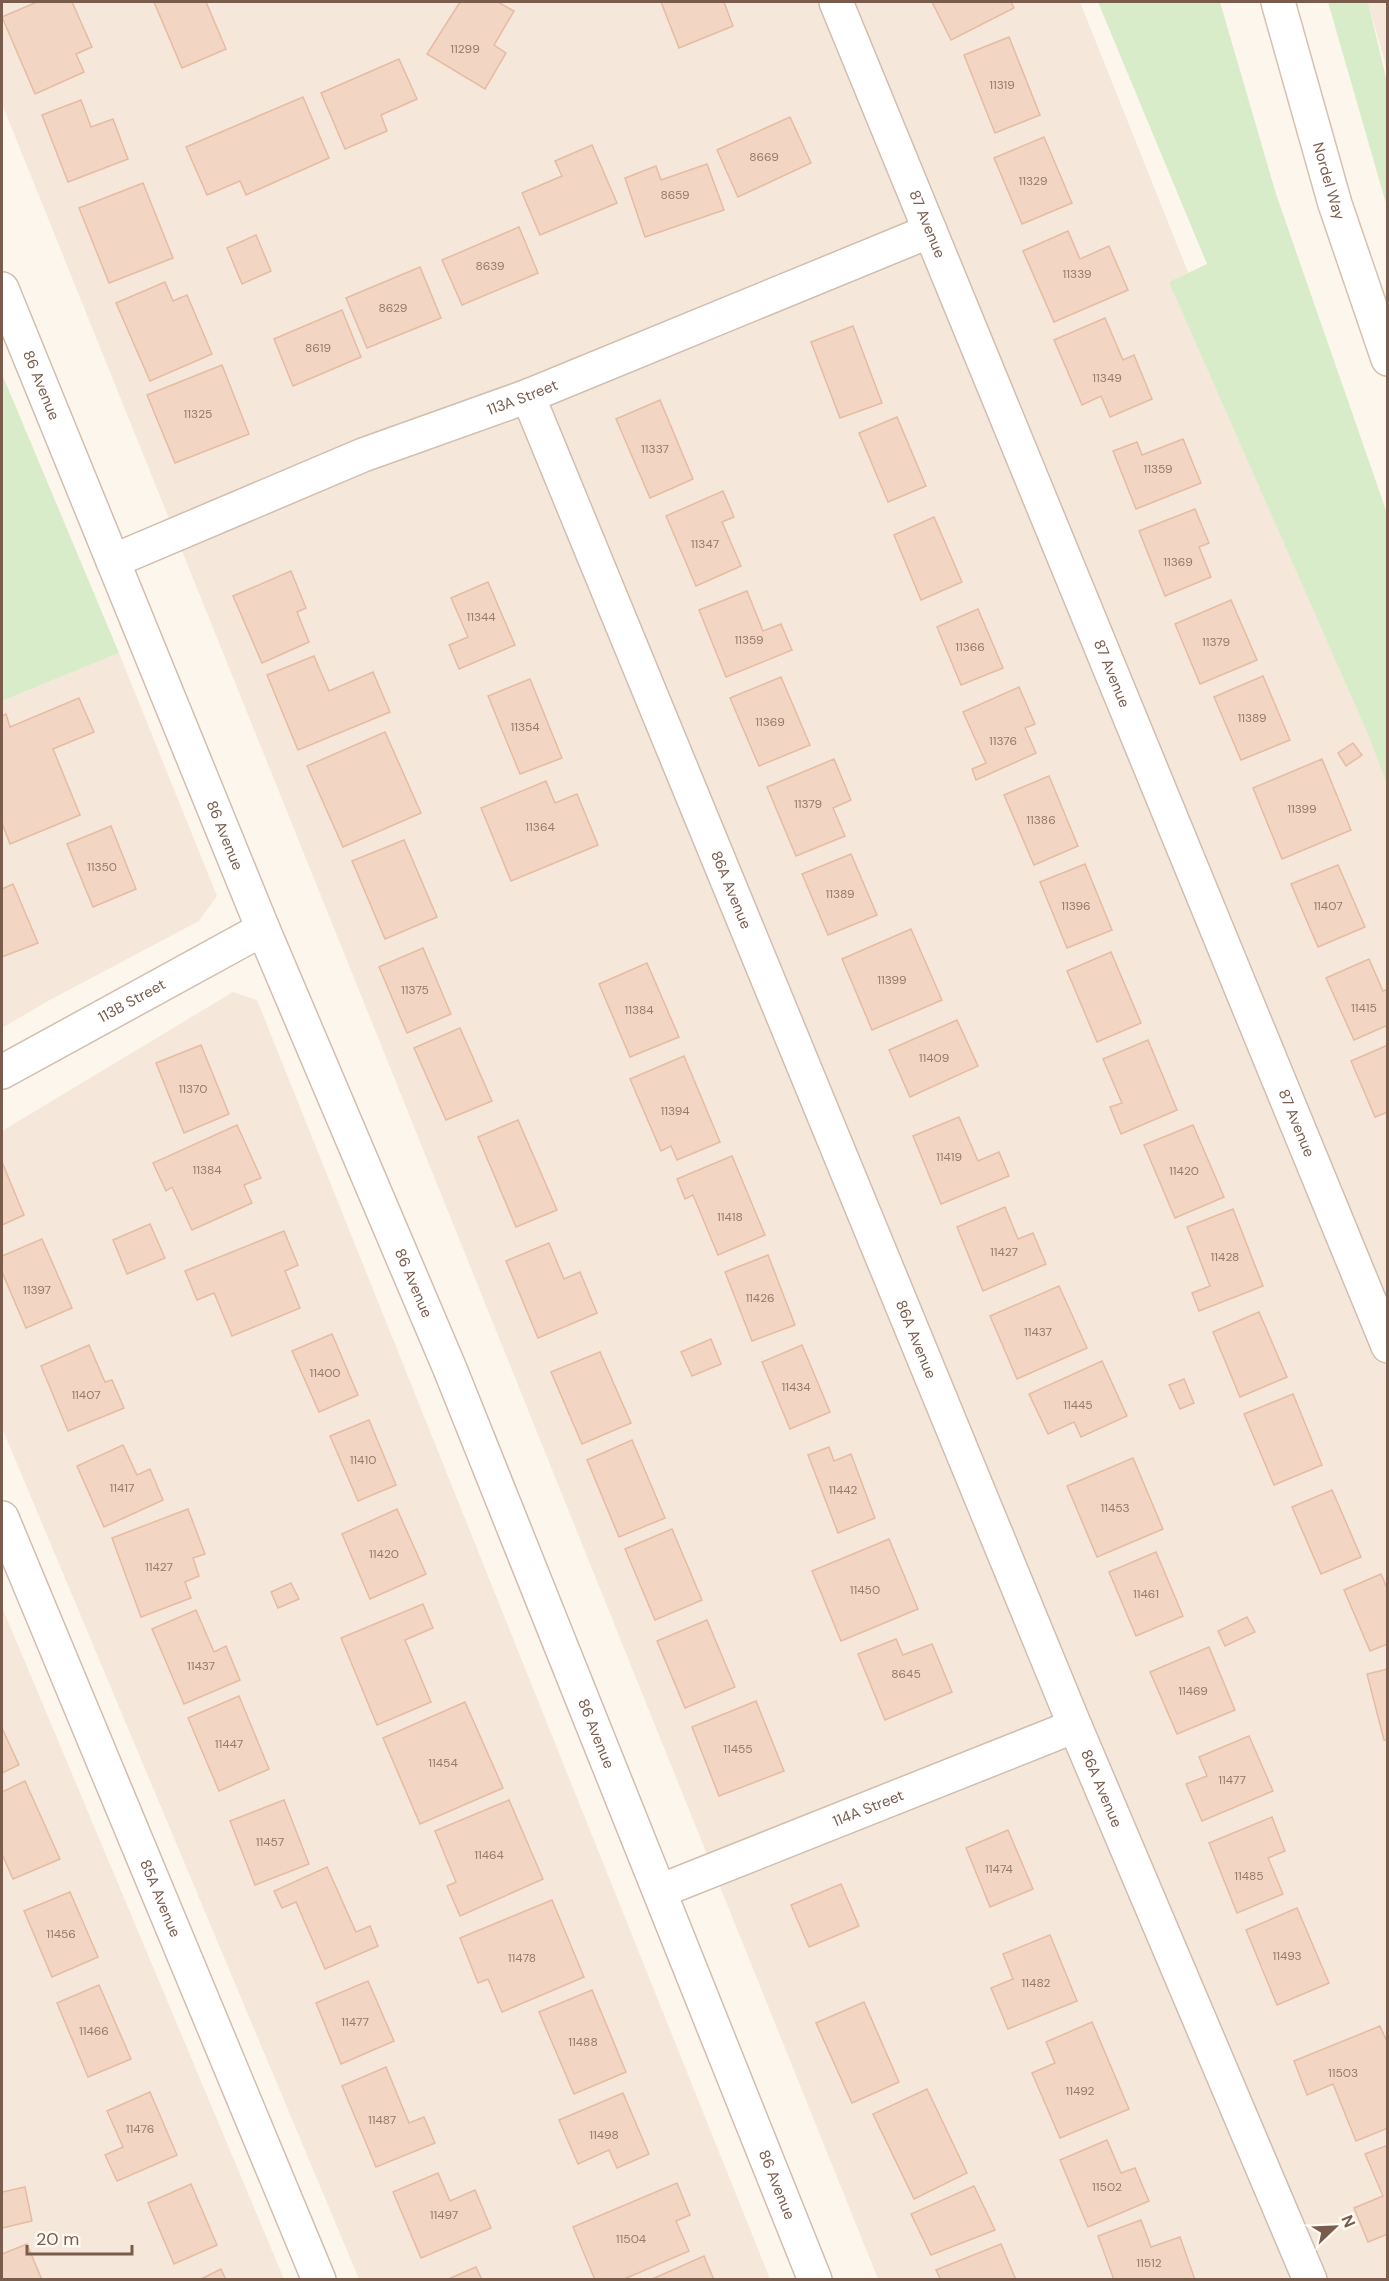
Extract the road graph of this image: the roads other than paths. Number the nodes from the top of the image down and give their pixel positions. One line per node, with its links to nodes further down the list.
1 (836, 2): 3 (street, 87 Avenue)
2 (1278, 2): 5 (street, Nordel Way)
3 (930, 231): 6 (street, 113A Street); 10 (street, 87 Avenue)
4 (2, 289): 7 (street, 86 Avenue)
5 (1388, 359)
6 (528, 396): 7 (street, 113A Street); 12 (street, 86A Avenue)
7 (113, 561): 8 (street, 86 Avenue)
8 (262, 929): 9 (street, 113B Street); 13 (street, 86 Avenue)
9 (2, 1072)
10 (1388, 1346)
11 (2, 1518): 14 (street, 85A Avenue)
12 (1075, 1726): 13 (street, 114A Street); 16 (street, 86A Avenue)
13 (660, 1891): 15 (street, 86 Avenue)
14 (320, 2280)
15 (815, 2280)
16 (1310, 2280)

